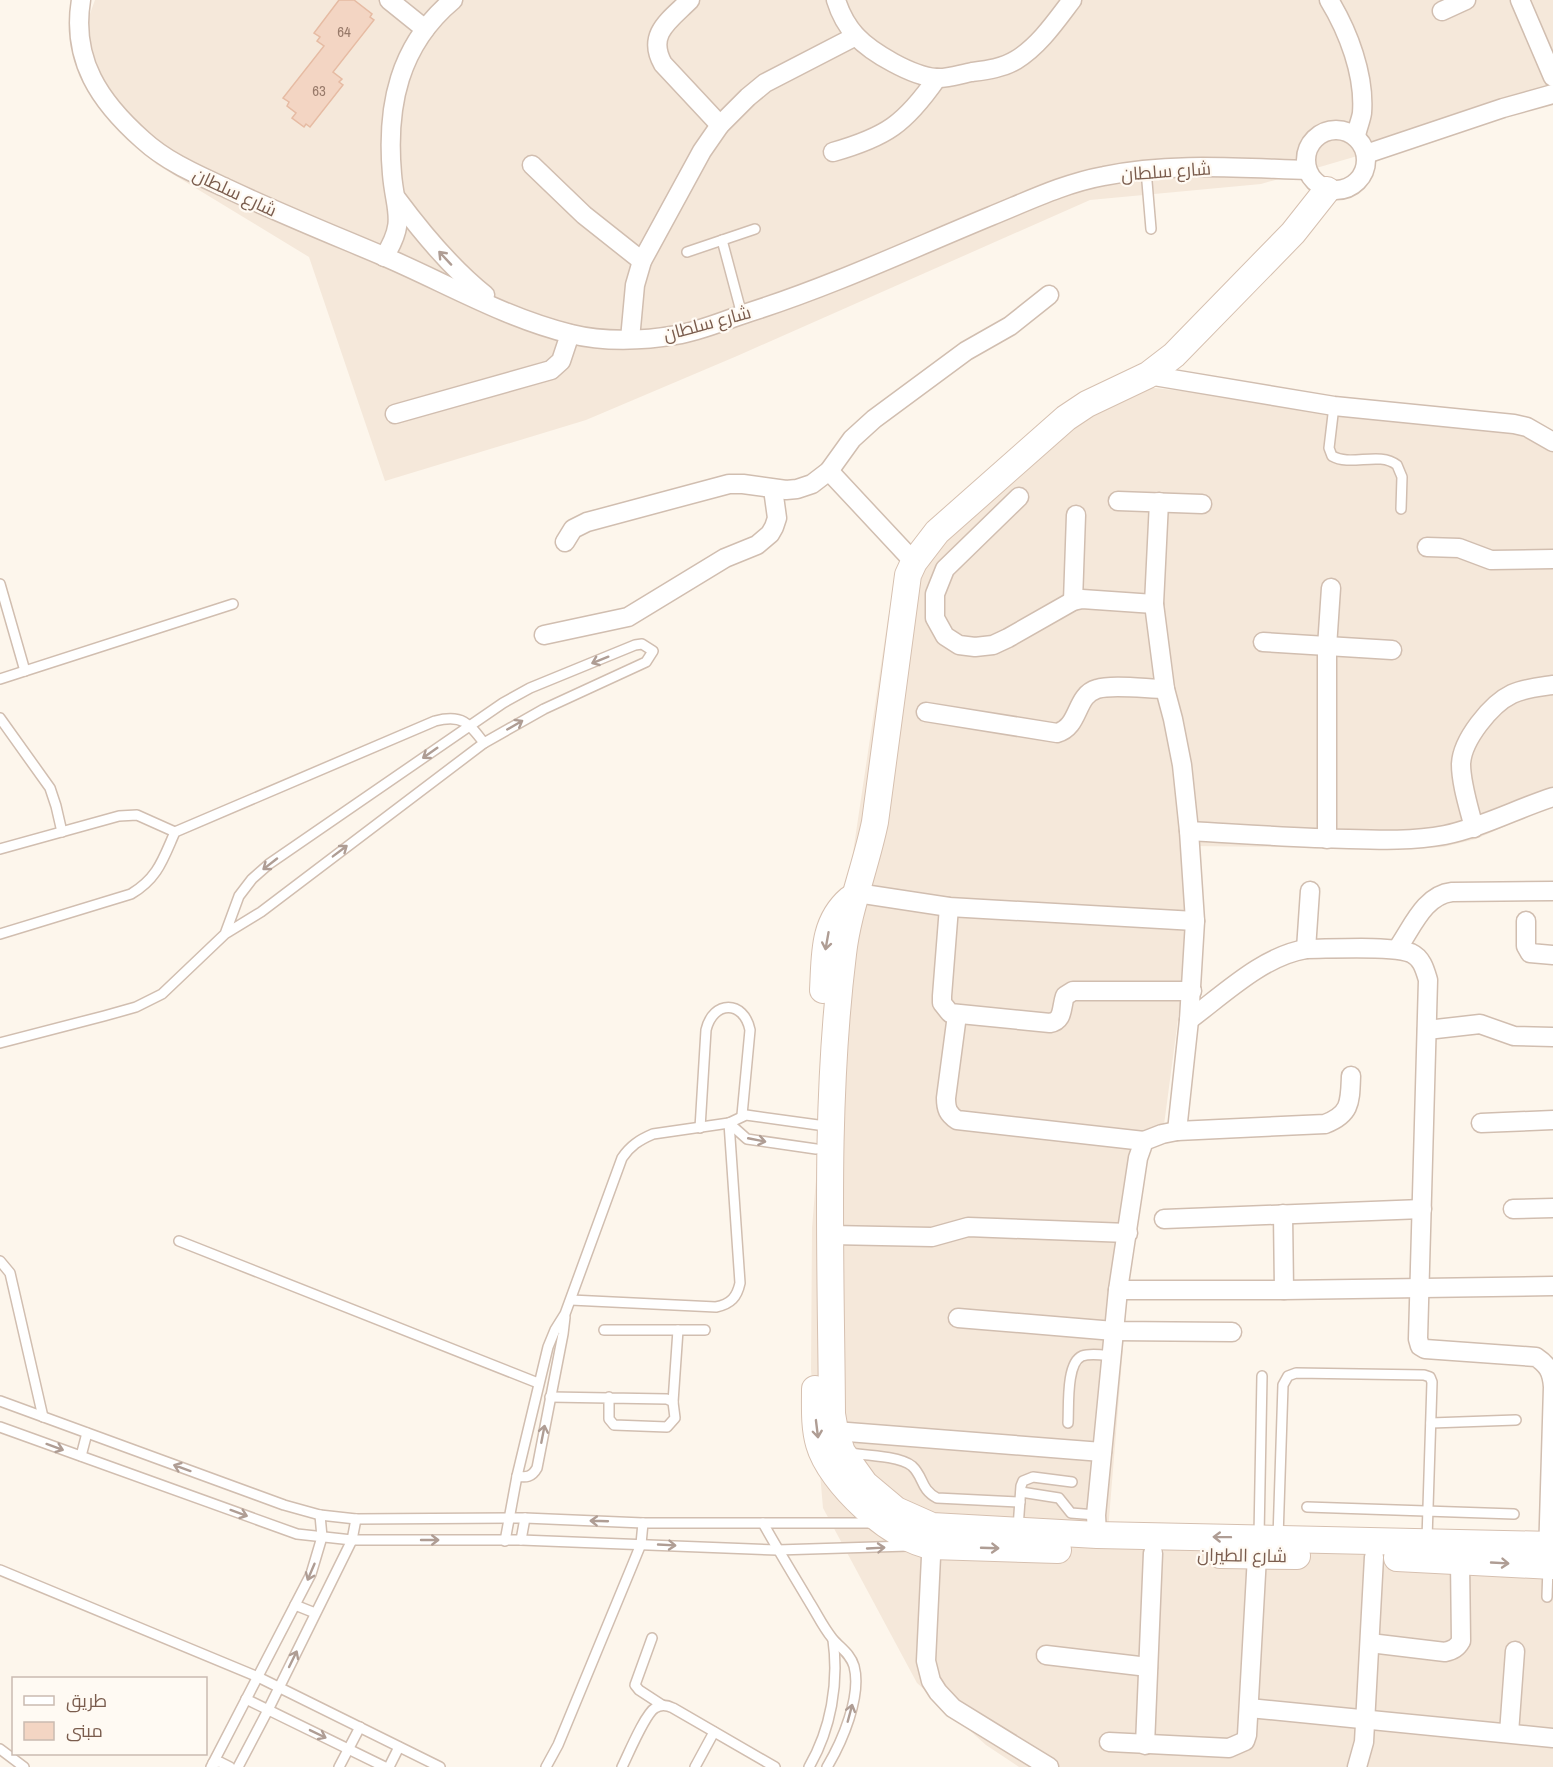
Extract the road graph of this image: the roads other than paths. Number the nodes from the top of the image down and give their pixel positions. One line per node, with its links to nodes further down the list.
1 (81, 0): 29 (street, شارع سلطان)
2 (389, 0): 11 (street)
3 (453, 0): 11 (street)
4 (690, 0): 16 (street)
5 (836, 0): 12 (street)
6 (1072, 0): 14 (street)
7 (1329, 0): 17 (street)
8 (1466, 0): 10 (street)
9 (1520, 0): 13 (street)
10 (1442, 11)
11 (425, 29): 24 (street)
12 (856, 36): 14 (street); 16 (street)
13 (1553, 77)
14 (937, 78): 18 (street)
15 (1553, 94): 19 (street)
16 (720, 125): 30 (street)
17 (1356, 136): 19 (street); 22 (street)
18 (833, 153)
19 (1366, 154): 23 (street)
20 (532, 165): 30 (street)
21 (1146, 170): 22 (street, شارع سلطان); 26 (lane); 33 (street, شارع سلطان)
22 (1307, 170): 23 (street)
23 (1327, 190): 36 (street)
24 (396, 197): 29 (street); 32 (street, one-way to 24)
25 (755, 229): 27 (lane)
26 (1151, 229)
27 (722, 240): 28 (lane); 33 (lane)
28 (687, 252)
29 (384, 257): 32 (street, شارع سلطان)
30 (642, 261): 35 (street)
31 (1049, 295): 40 (street)
32 (504, 311): 34 (street, شارع سلطان)
33 (742, 315): 35 (street, شارع سلطان)
34 (570, 334): 35 (street, شارع سلطان); 38 (street)
35 (630, 339)
36 (1148, 375): 37 (street); 51 (street)
37 (1334, 406): 39 (street); 46 (lane)
38 (395, 414)
39 (1553, 442)
40 (828, 471): 41 (street); 51 (street)
41 (773, 489): 48 (street); 57 (street)
42 (1019, 497): 54 (street)
43 (1118, 501): 44 (street)
44 (1159, 502): 45 (street); 56 (street)
45 (1202, 504)
46 (1401, 509)
47 (1076, 515): 54 (street)
48 (565, 542)
49 (1427, 547): 50 (street)
50 (1553, 559)
51 (914, 562): 78 (street)
52 (0, 584): 61 (lane)
53 (1331, 588): 59 (street)
54 (1073, 601): 56 (street)
55 (233, 604): 61 (lane)
56 (1154, 604): 64 (street)
57 (544, 635)
58 (1263, 642): 59 (street)
59 (1327, 647): 60 (street); 74 (street)
60 (1392, 650)
61 (25, 671): 62 (lane)
62 (0, 680)
63 (1553, 685): 70 (street)
64 (1165, 689): 65 (street); 71 (street)
65 (926, 712)
66 (0, 718): 72 (lane)
67 (470, 725): 68 (lane); 68 (lane, one-way to 67); 73 (lane); 83 (lane, one-way to 83)
68 (484, 743): 83 (lane, one-way to 68)
69 (1553, 797): 70 (street)
70 (1473, 828): 74 (street)
71 (1189, 831): 74 (street); 80 (street)
72 (62, 832): 73 (lane); 75 (lane)
73 (175, 832): 82 (lane)
74 (1327, 838)
75 (0, 849)
76 (1310, 891): 84 (street)
77 (1553, 891): 85 (street)
78 (857, 893): 79 (street); 100 (street)
79 (949, 907): 80 (street); 88 (street)
80 (1194, 921): 87 (street)
81 (1526, 921): 86 (street)
82 (0, 934)
83 (225, 934): 92 (lane)
84 (1306, 949): 85 (street); 89 (street)
85 (1397, 949): 90 (street)
86 (1553, 955)
87 (1192, 991): 88 (street); 89 (street)
88 (957, 1015): 101 (street)
89 (1189, 1020): 99 (street)
90 (1427, 1030): 91 (street); 103 (street)
91 (1553, 1037)
92 (0, 1043)
93 (1351, 1076): 99 (street)
94 (742, 1115): 96 (lane); 98 (lane); 100 (lane)
95 (1553, 1120): 97 (street)
96 (729, 1123): 98 (lane); 100 (lane, one-way to 100); 115 (lane)
97 (1480, 1123)
98 (700, 1128): 115 (lane)
99 (1177, 1131): 101 (street)
100 (821, 1141): 108 (street); 150 (street, one-way to 150)
101 (1144, 1141): 107 (street)
102 (1553, 1208): 104 (street)
103 (1422, 1209): 105 (street); 112 (street)
104 (1514, 1209)
105 (1283, 1214): 106 (street); 114 (street)
106 (1164, 1219)
107 (1128, 1233): 108 (street); 113 (street)
108 (831, 1235): 136 (street)
109 (179, 1241): 125 (lane)
110 (0, 1261): 130 (lane)
111 (1553, 1286): 112 (street)
112 (1420, 1287): 114 (street); 166 (street)
113 (1118, 1290): 114 (street); 121 (street)
114 (1284, 1290)
115 (570, 1300): 116 (lane)
116 (565, 1314): 125 (lane); 126 (lane)
117 (958, 1318): 121 (street)
118 (604, 1330): 119 (lane)
119 (678, 1330): 120 (lane); 129 (lane)
120 (705, 1330)
121 (1114, 1331): 122 (street); 123 (street)
122 (1232, 1332)
123 (1111, 1356): 132 (lane); 137 (street)
124 (1262, 1376): 163 (lane)
125 (538, 1383): 139 (lane)
126 (550, 1397): 127 (lane); 139 (lane, one-way to 126)
127 (609, 1397): 129 (lane); 129 (lane)
128 (0, 1401): 130 (lane)
129 (673, 1402)
130 (43, 1417): 135 (lane)
131 (1516, 1420): 133 (lane)
132 (1068, 1423)
133 (1431, 1423): 143 (lane); 163 (lane)
134 (0, 1427): 138 (lane, one-way to 138)
135 (87, 1433): 138 (lane); 145 (lane, one-way to 135)
136 (838, 1441): 137 (street); 141 (lane); 156 (street)
137 (1102, 1452): 153 (street)
138 (81, 1456): 155 (lane, one-way to 155)
139 (516, 1476): 148 (lane)
140 (1072, 1482): 141 (lane)
141 (1020, 1497): 153 (lane); 154 (lane)
142 (1307, 1507): 143 (lane)
143 (1428, 1511): 144 (lane); 160 (lane)
144 (1514, 1514)
145 (320, 1515): 147 (lane); 155 (lane)
146 (525, 1518): 148 (lane); 149 (lane, one-way to 146); 158 (lane)
147 (356, 1519): 148 (lane); 157 (lane)
148 (509, 1519): 159 (lane)
149 (623, 1522): 151 (lane); 161 (lane)
150 (884, 1522): 152 (lane); 156 (street)
151 (643, 1523): 152 (lane); 162 (lane)
152 (763, 1523): 164 (lane)
153 (1096, 1525): 154 (street, شارع الطيران); 163 (street, شارع الطيران, one-way to 153)
154 (1018, 1531): 156 (street, شارع الطيران)
155 (322, 1537): 157 (lane); 171 (lane, one-way to 171)
156 (929, 1539): 164 (lane, one-way to 156); 165 (street, شارع الطيران, one-way to 165); 208 (street)
157 (352, 1540): 159 (lane, one-way to 159); 172 (lane)
158 (521, 1540): 159 (lane); 161 (lane)
159 (505, 1541)
160 (1426, 1542): 163 (street, شارع الطيران); 166 (street, شارع الطيران)
161 (621, 1543): 162 (lane)
162 (641, 1544): 164 (lane, one-way to 164); 203 (lane)
163 (1265, 1544): 165 (street, شارع الطيران); 167 (street, شارع الطيران); 183 (street)
164 (777, 1550): 174 (lane)
165 (1153, 1553): 178 (street)
166 (1550, 1555): 168 (street, شارع الطيران, one-way to 166); 170 (lane)
167 (1374, 1557): 168 (street, شارع الطيران); 175 (street)
168 (1460, 1561): 175 (street)
169 (0, 1570): 179 (lane)
170 (1547, 1597)
171 (295, 1605): 172 (lane); 179 (lane)
172 (315, 1613): 180 (lane, one-way to 172)
173 (652, 1638): 182 (lane)
174 (833, 1640): 206 (lane); 207 (lane, one-way to 174)
175 (1370, 1643): 185 (street)
176 (1515, 1651): 188 (street)
177 (1046, 1655): 178 (street)
178 (1148, 1666): 191 (street)
179 (258, 1677): 180 (lane); 181 (lane)
180 (279, 1688): 184 (lane); 186 (lane)
181 (246, 1699): 184 (lane); 195 (lane)
182 (662, 1705): 187 (lane); 204 (lane)
183 (1249, 1708): 185 (street); 191 (street)
184 (268, 1710): 194 (lane, one-way to 194); 199 (lane)
185 (1366, 1719): 188 (street); 209 (street)
186 (360, 1727): 192 (lane); 194 (lane)
187 (714, 1732): 196 (lane); 205 (lane)
188 (1509, 1733): 189 (street)
189 (1553, 1738)
190 (1109, 1742): 191 (street)
191 (1145, 1745)
192 (399, 1747): 201 (lane); 202 (lane)
193 (0, 1749): 197 (lane)
194 (348, 1749): 200 (lane); 201 (lane)
195 (212, 1765): 198 (lane)
196 (770, 1766)
197 (24, 1767)
198 (230, 1767)
199 (238, 1767)
200 (339, 1767)
201 (387, 1767)
202 (440, 1767)
203 (546, 1767)
204 (622, 1767)
205 (695, 1767)
206 (809, 1767)
207 (827, 1767)
208 (1049, 1767)
209 (1358, 1767)

